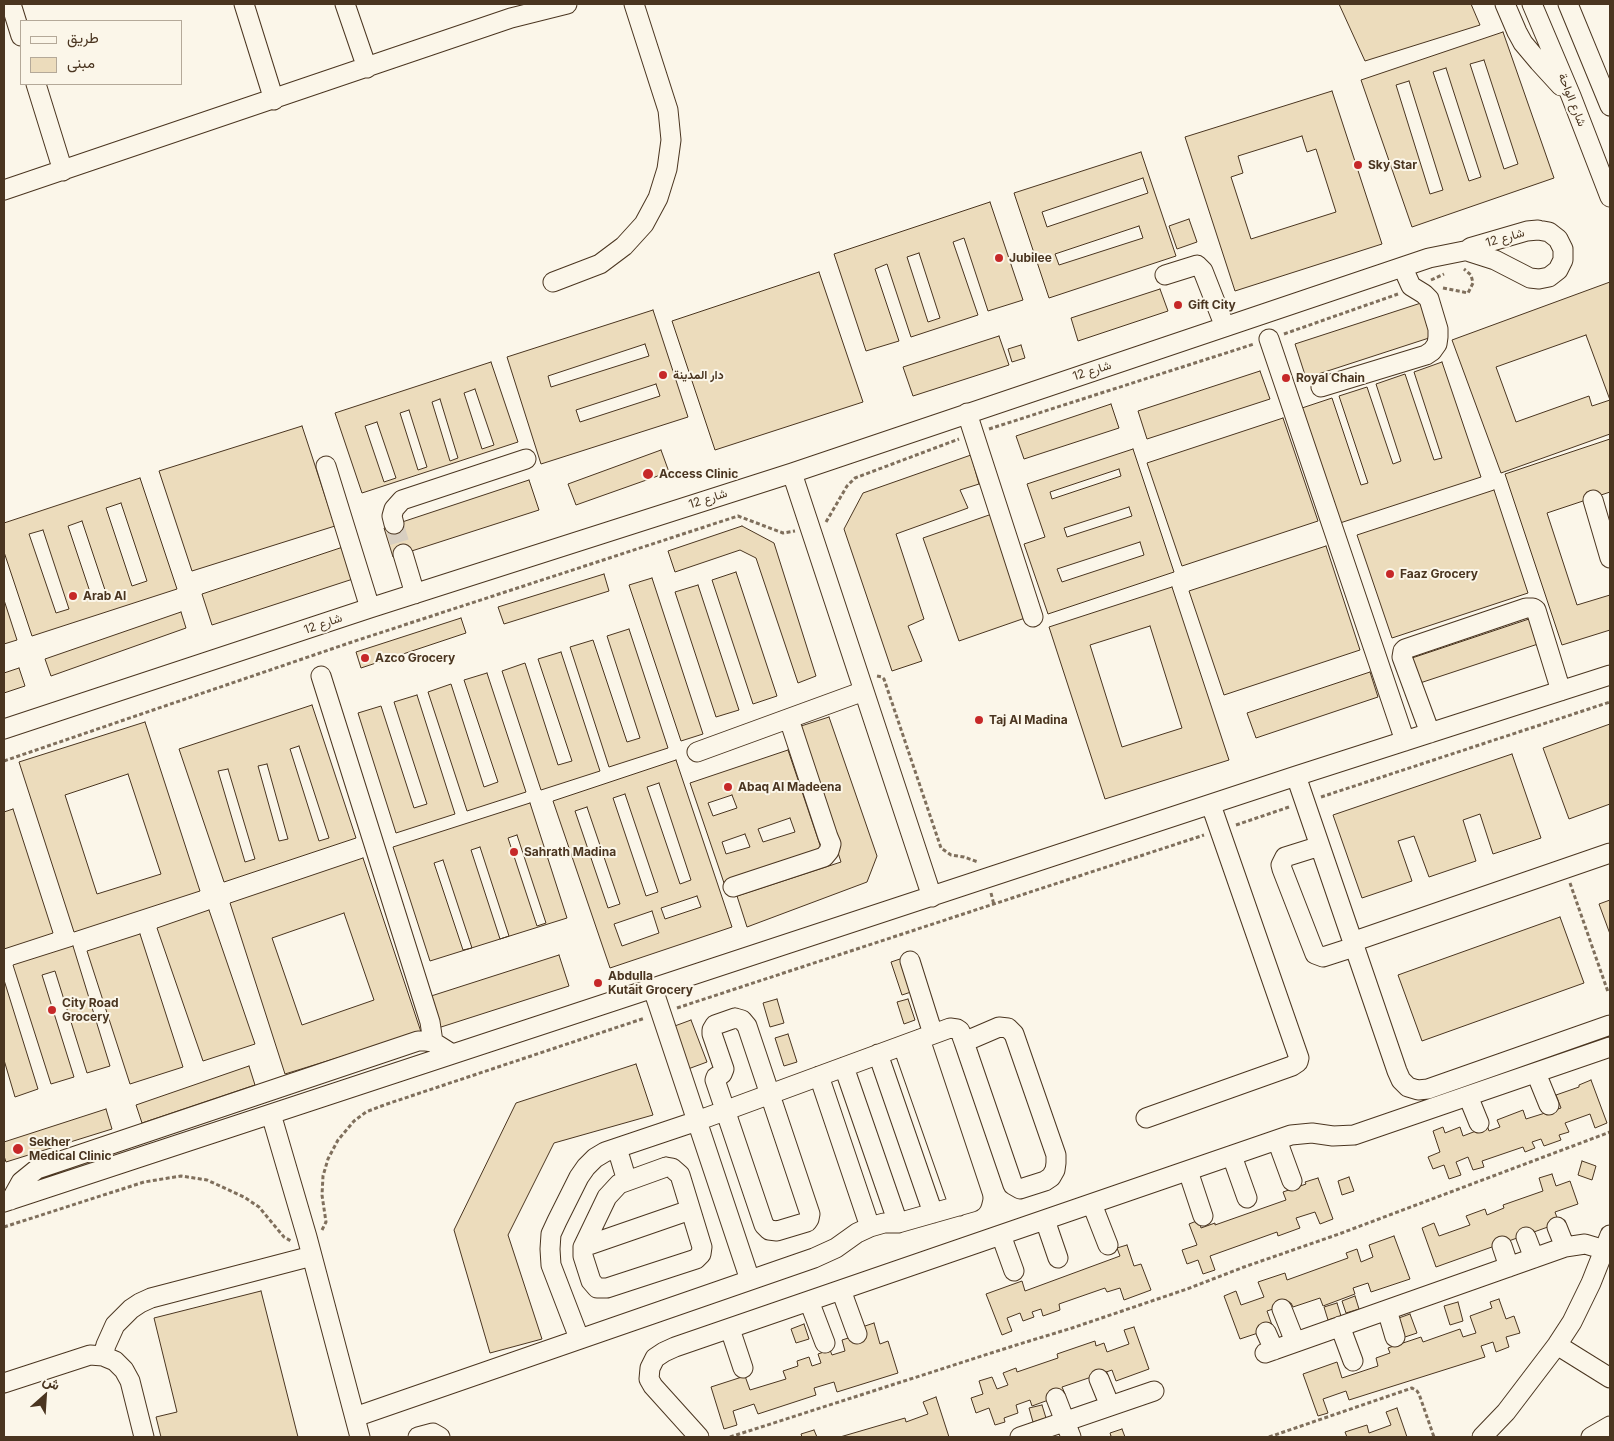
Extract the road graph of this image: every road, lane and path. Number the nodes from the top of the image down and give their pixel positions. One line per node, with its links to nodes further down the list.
1 (11, 4): 11 (street)
2 (244, 4): 15 (street)
3 (345, 4): 12 (street)
4 (529, 4): 10 (street)
5 (567, 4): 10 (street)
6 (634, 4): 25 (street)
7 (1505, 4): 14 (street)
8 (1532, 4): 14 (street, شارع الواحة)
9 (1568, 4): 16 (street)
10 (511, 18): 12 (street)
11 (20, 33)
12 (367, 68): 15 (street)
13 (36, 85): 17 (street)
14 (1570, 96): 19 (street, شارع الواحة)
15 (274, 100): 17 (street)
16 (1610, 106)
17 (63, 171): 18 (street)
18 (4, 190)
19 (1610, 197)
20 (1469, 250): 21 (street, شارع 12)
21 (1403, 268): 27 (street); 29 (street, شارع 12)
22 (1455, 271): 28 (path)
23 (1447, 272): 26 (path)
24 (1166, 275): 29 (street)
25 (553, 282)
26 (1433, 285)
27 (1414, 288): 30 (path); 31 (street)
28 (1441, 288)
29 (1225, 327): 32 (street, شارع 12)
30 (1269, 339): 33 (path); 55 (street)
31 (1321, 387)
32 (967, 413): 33 (street); 36 (street, شارع 12)
33 (974, 434): 39 (path); 44 (street)
34 (526, 459): 38 (street)
35 (326, 466): 43 (street)
36 (792, 472): 39 (street); 42 (street, شارع 12)
37 (1593, 500): 41 (street)
38 (394, 524)
39 (810, 528): 46 (path); 49 (street)
40 (403, 554): 42 (street)
41 (1610, 558)
42 (415, 594): 43 (street, شارع 12)
43 (370, 608): 45 (street, شارع 12)
44 (1033, 618)
45 (307, 630): 46 (path); 53 (street, شارع 12)
46 (315, 655): 48 (path); 57 (path)
47 (1610, 675): 50 (street)
48 (321, 676): 76 (street)
49 (862, 686): 52 (street); 65 (path); 67 (street)
50 (1560, 691): 54 (street); 54 (street)
51 (1610, 702): 59 (path)
52 (789, 719): 56 (street); 66 (street)
53 (4, 729)
54 (1430, 733): 55 (street)
55 (1405, 741): 58 (street)
56 (697, 752)
57 (4, 761)
58 (1296, 776): 59 (street); 60 (street)
59 (1305, 802): 61 (path); 62 (street)
60 (1211, 805): 61 (street); 65 (street)
61 (1220, 830): 68 (path); 89 (street)
62 (1320, 846): 69 (street); 69 (street)
63 (1610, 853): 64 (street)
64 (1565, 868): 69 (street); 72 (path)
65 (987, 879): 67 (street); 68 (path)
66 (733, 887)
67 (932, 897): 71 (street)
68 (994, 905): 73 (path)
69 (1353, 944): 74 (street)
70 (910, 962): 75 (street)
71 (653, 989): 73 (street); 79 (street)
72 (1608, 992)
73 (661, 1013): 90 (street); 114 (path)
74 (1610, 1025)
75 (919, 1040): 77 (street); 80 (street); 103 (street)
76 (434, 1042): 79 (street); 100 (street)
77 (964, 1042): 77 (street)
78 (1610, 1047): 82 (street)
79 (452, 1054): 88 (street)
80 (878, 1054): 81 (street); 103 (street)
81 (844, 1067): 83 (street); 106 (street)
82 (1536, 1073): 85 (street); 86 (street)
83 (819, 1076): 84 (street); 108 (street)
84 (769, 1094): 87 (street); 87 (street); 87 (street)
85 (1468, 1096): 91 (street); 93 (street)
86 (1549, 1105)
87 (725, 1110): 90 (street)
88 (271, 1114): 100 (street); 114 (street)
89 (1146, 1118)
90 (697, 1121): 94 (street); 122 (street)
91 (1479, 1123)
92 (1610, 1132): 153 (path)
93 (1277, 1140): 95 (street); 98 (street)
94 (617, 1148): 97 (street); 132 (street)
95 (1232, 1156): 96 (street); 99 (street)
96 (1188, 1171): 101 (street); 104 (street)
97 (627, 1181): 102 (street); 116 (street)
98 (1292, 1181)
99 (1247, 1198)
100 (7, 1201)
101 (1092, 1204): 105 (street); 113 (street)
102 (690, 1210): 116 (street); 116 (street)
103 (933, 1213): 106 (street)
104 (1203, 1216)
105 (1045, 1220): 110 (street); 118 (street)
106 (898, 1223): 108 (street)
107 (4, 1227): 114 (path)
108 (870, 1227): 122 (street)
109 (1557, 1227): 117 (street)
110 (1001, 1235): 121 (street); 123 (street)
111 (1526, 1237): 119 (street)
112 (1608, 1242): 117 (street); 135 (street)
113 (1108, 1245)
114 (310, 1246): 136 (street); 145 (street)
115 (1502, 1246): 120 (street)
116 (583, 1247)
117 (1565, 1247): 119 (street)
118 (1058, 1258)
119 (1534, 1258): 120 (street)
120 (1509, 1267): 126 (street)
121 (1014, 1271)
122 (750, 1280): 132 (street)
123 (841, 1290): 124 (street); 130 (street)
124 (810, 1301): 128 (street); 134 (street)
125 (1282, 1310): 133 (street)
126 (1386, 1310): 127 (street); 131 (street)
127 (1340, 1326): 133 (street); 137 (street)
128 (730, 1329): 138 (street); 152 (street)
129 (1266, 1332): 133 (street)
130 (857, 1334)
131 (1395, 1337)
132 (579, 1338): 145 (street)
133 (1295, 1342)
134 (825, 1343)
135 (1557, 1344): 139 (street); 157 (street)
136 (103, 1356): 141 (street); 148 (street)
137 (1353, 1361)
138 (743, 1368)
139 (1610, 1378)
140 (1099, 1379): 144 (street)
141 (4, 1383)
142 (1154, 1391): 144 (street)
143 (1056, 1398): 147 (street)
144 (1110, 1406): 147 (street)
145 (355, 1417): 149 (street)
146 (1610, 1426): 158 (street)
147 (1068, 1430): 154 (street)
148 (144, 1437)
149 (360, 1437)
150 (418, 1437): 151 (street)
151 (440, 1437)
152 (699, 1437)
153 (730, 1437)
154 (1020, 1437)
155 (1269, 1437): 156 (path)
156 (1434, 1437)
157 (1482, 1437)
158 (1591, 1437)

